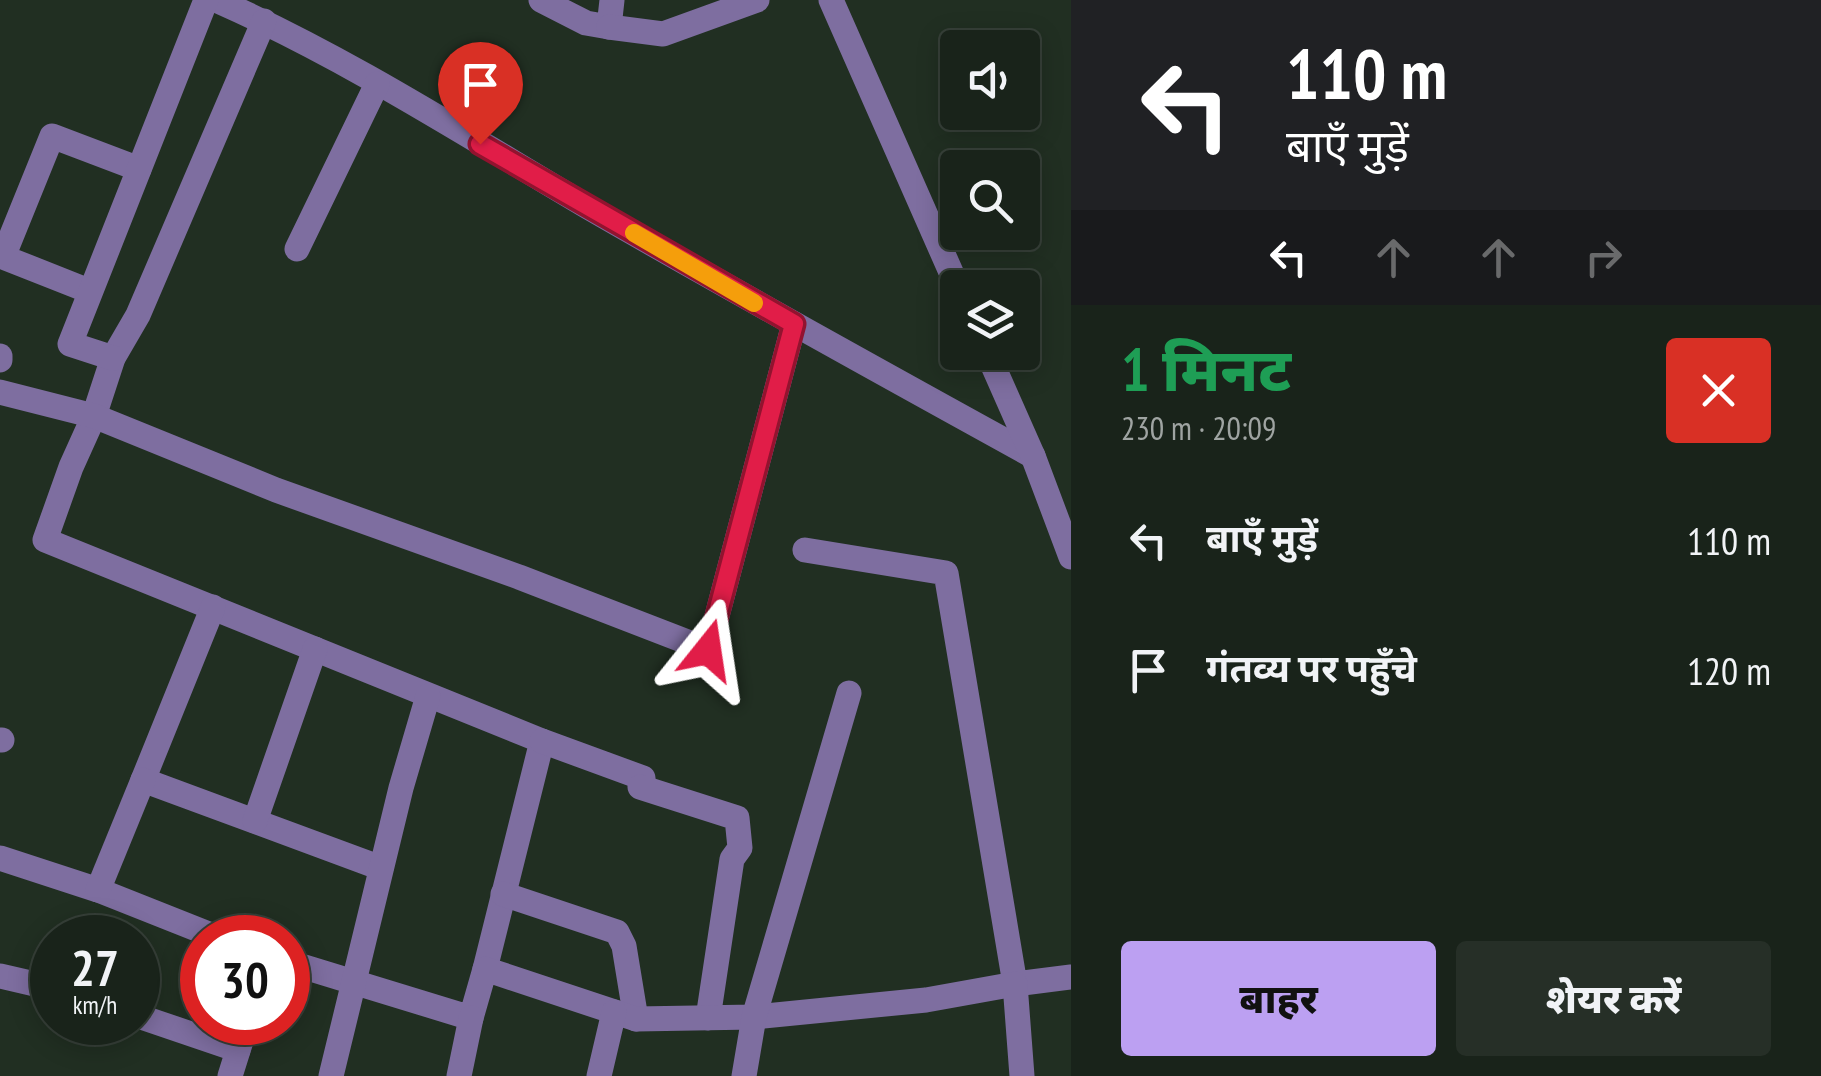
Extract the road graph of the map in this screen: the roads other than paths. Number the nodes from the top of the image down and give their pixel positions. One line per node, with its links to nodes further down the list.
1 (206, 0): 10 (street)
2 (216, 0): 7 (street)
3 (541, 0): 8 (street)
4 (612, 0): 8 (street)
5 (757, 0): 8 (street)
6 (831, 0): 12 (street)
7 (264, 22): 9 (street); 15 (street)
8 (609, 27)
9 (377, 84): 11 (street); 14 (street)
10 (138, 169): 13 (street); 13 (street)
11 (296, 248)
12 (950, 270)
13 (89, 291): 15 (street)
14 (794, 324): 18 (street); 19 (street)
15 (114, 358): 18 (street)
16 (995, 370): 19 (street)
17 (0, 392): 18 (street)
18 (94, 416): 22 (street)
19 (1033, 456): 21 (street)
20 (805, 550): 40 (street)
21 (1071, 557)
22 (213, 607): 23 (street); 27 (street)
23 (315, 648): 25 (street); 28 (street)
24 (849, 693): 42 (street)
25 (428, 696): 26 (street); 30 (street)
26 (542, 741): 32 (street); 44 (street)
27 (143, 780): 28 (street); 31 (street)
28 (255, 821): 30 (street)
29 (0, 858): 31 (street)
30 (381, 868): 39 (street)
31 (98, 890): 33 (street)
32 (503, 894): 35 (street); 41 (street)
33 (180, 923)
34 (310, 969): 39 (street)
35 (485, 969): 41 (street); 43 (street)
36 (0, 976): 38 (street)
37 (1071, 976): 40 (street)
38 (30, 983)
39 (354, 984): 43 (street); 49 (street)
40 (1015, 984): 42 (street); 53 (street)
41 (625, 1016): 44 (street); 51 (street)
42 (754, 1017): 44 (street); 52 (street)
43 (471, 1018): 50 (street)
44 (708, 1018)
45 (160, 1023): 47 (street)
46 (240, 1045): 47 (street)
47 (238, 1050): 48 (street)
48 (230, 1076)
49 (331, 1076)
50 (459, 1076)
51 (599, 1076)
52 (744, 1076)
53 (1022, 1076)

